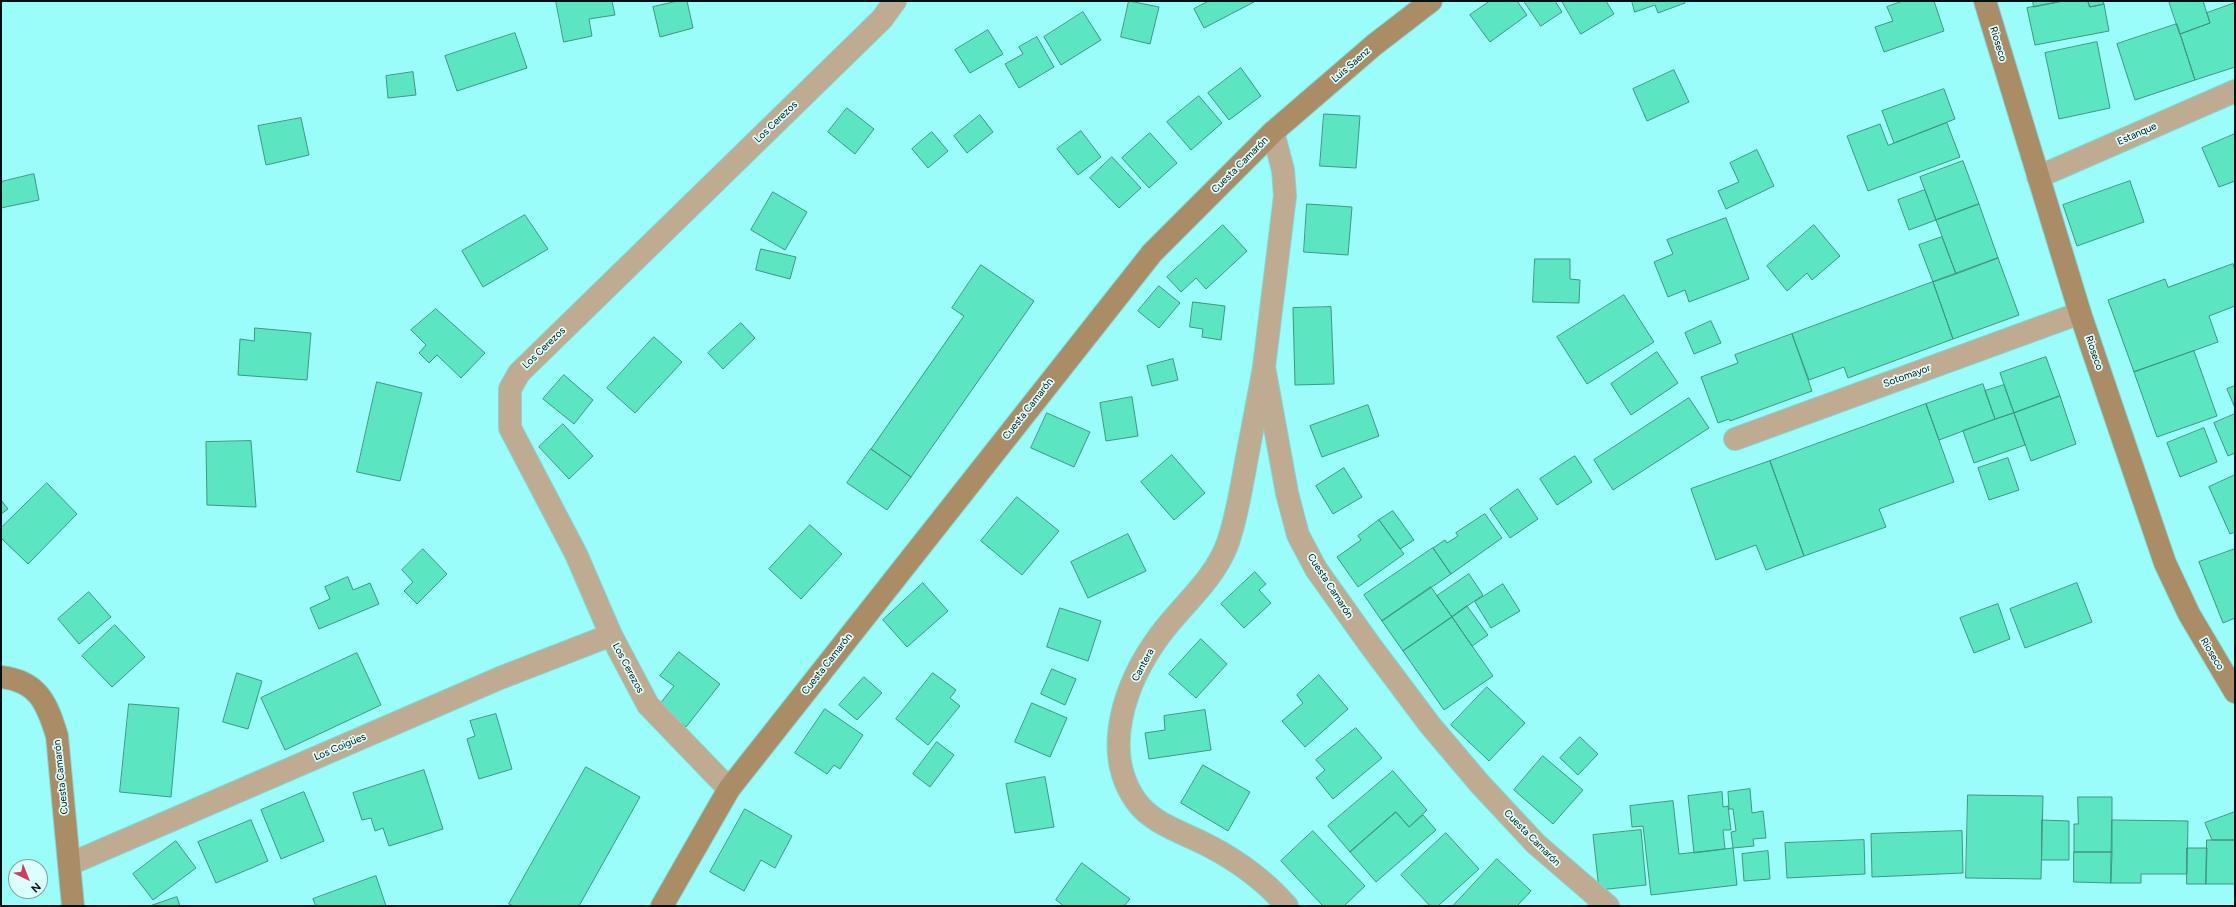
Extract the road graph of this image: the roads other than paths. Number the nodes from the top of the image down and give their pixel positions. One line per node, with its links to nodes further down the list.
1 (895, 1): 10 (street, Los Cerezos)
2 (1431, 1): 5 (main road, Luis Saenz)
3 (1985, 1): 6 (main road, Rioseco)
4 (2235, 91): 6 (street, Estanque)
5 (1273, 132): 8 (street, Cuesta Camarón); 13 (main road, Cuesta Camarón)
6 (2038, 177): 7 (main road, Rioseco)
7 (2080, 313): 9 (street, Sotomayor); 12 (main road, Rioseco)
8 (1264, 367): 17 (street, Cantera); 18 (street, Cuesta Camarón)
9 (1735, 439)
10 (611, 635): 13 (street, Los Cerezos); 14 (street, Los Coigües)
11 (1, 677): 14 (main road, Cuesta Camarón)
12 (2235, 692)
13 (729, 789): 16 (main road, Cuesta Camarón)
14 (70, 864): 15 (main road, Cuesta Camarón)
15 (73, 906)
16 (662, 906)
17 (1287, 906)
18 (1608, 906)

